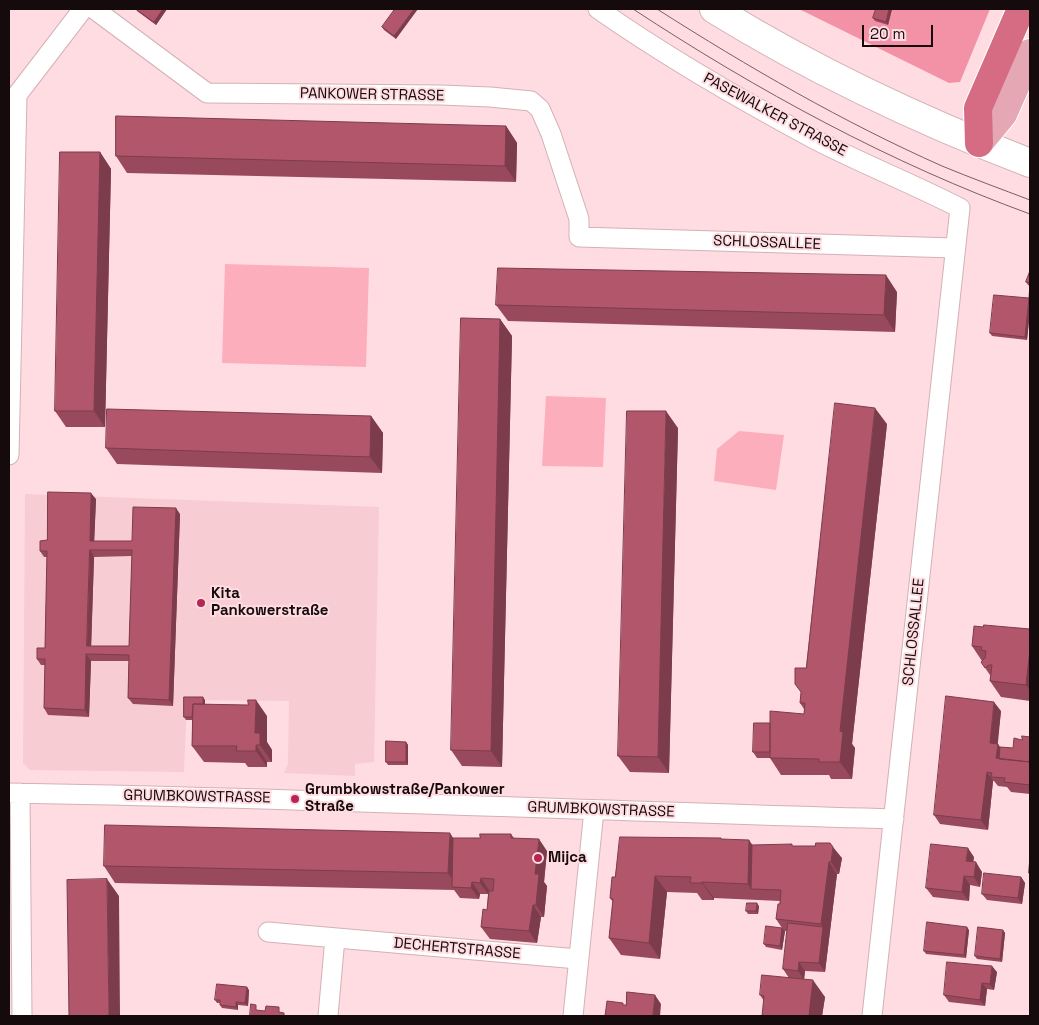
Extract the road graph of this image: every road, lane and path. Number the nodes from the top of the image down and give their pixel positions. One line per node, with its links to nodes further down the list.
1 (83, 9): 12 (street)
2 (94, 9): 10 (street, PANKOWER STRASSE)
3 (598, 9): 9 (street, PASEWALKER STRASSE)
4 (714, 9): 7 (main road)
5 (1021, 9): 7 (highway)
6 (1030, 53): 7 (main road)
7 (979, 143): 8 (main road)
8 (1030, 163)
9 (960, 208): 11 (street, SCHLOSSALLEE)
10 (579, 238): 11 (street, SCHLOSSALLEE)
11 (955, 248): 15 (street, SCHLOSSALLEE)
12 (9, 455)
13 (14, 793): 14 (street, GRUMBKOWSTRASSE); 19 (street)
14 (594, 810): 15 (street, GRUMBKOWSTRASSE); 18 (street)
15 (894, 819): 22 (street, SCHLOSSALLEE)
16 (268, 932): 17 (street, DECHERTSTRASSE)
17 (336, 938): 18 (street, DECHERTSTRASSE); 20 (street)
18 (578, 959): 21 (street)
19 (22, 1016)
20 (328, 1016)
21 (573, 1016)
22 (872, 1016)

